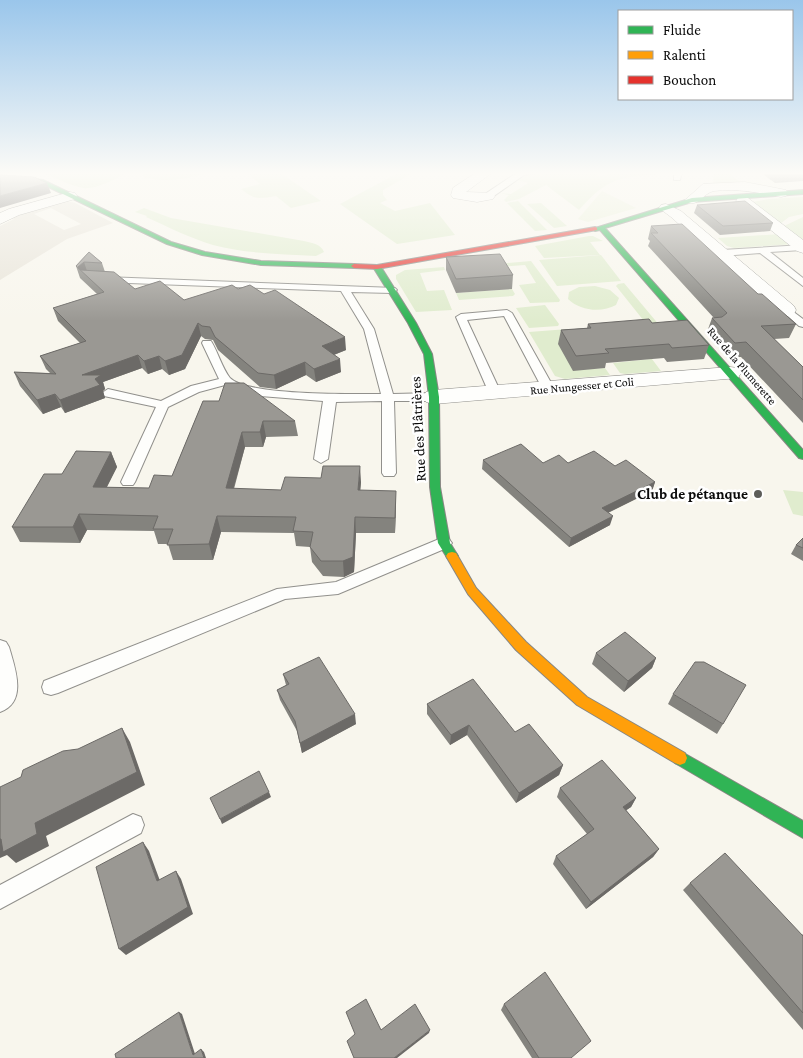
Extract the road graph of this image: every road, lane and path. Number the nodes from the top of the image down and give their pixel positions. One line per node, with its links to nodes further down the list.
1 (123, 221): 9 (street)
2 (623, 221): 5 (street)
3 (685, 221): 8 (street)
4 (769, 221): 6 (street)
5 (602, 228): 9 (street); 17 (street, Rue de la Plumerette)
6 (803, 248): 7 (lane)
7 (762, 250): 8 (lane); 11 (lane)
8 (722, 253): 14 (street)
9 (377, 267): 13 (street, Rue des Plâtrières)
10 (98, 280): 12 (lane)
11 (803, 283)
12 (345, 289): 13 (lane); 22 (lane)
13 (392, 290): 23 (street, Rue des Plâtrières)
14 (795, 310): 15 (lane)
15 (803, 324)
16 (207, 343): 18 (lane)
17 (730, 373): 19 (street, Rue Nungesser et Coli); 26 (street, Rue de la Plumerette)
18 (226, 381): 24 (lane); 25 (lane)
19 (548, 388): 20 (street, Rue Nungesser et Coli); 20 (lane)
20 (495, 393): 23 (street, Rue Nungesser et Coli)
21 (108, 394): 25 (lane)
22 (388, 396): 23 (lane); 24 (lane); 28 (lane)
23 (434, 396): 30 (street, Rue des Plâtrières)
24 (330, 398): 27 (lane)
25 (164, 405): 29 (lane)
26 (803, 456)
27 (321, 459)
28 (389, 473)
29 (128, 482)
30 (444, 543): 32 (lane); 35 (street)
31 (0, 648): 33 (lane)
32 (51, 687)
33 (0, 704)
34 (133, 825): 36 (lane)
35 (803, 830)
36 (0, 898)

